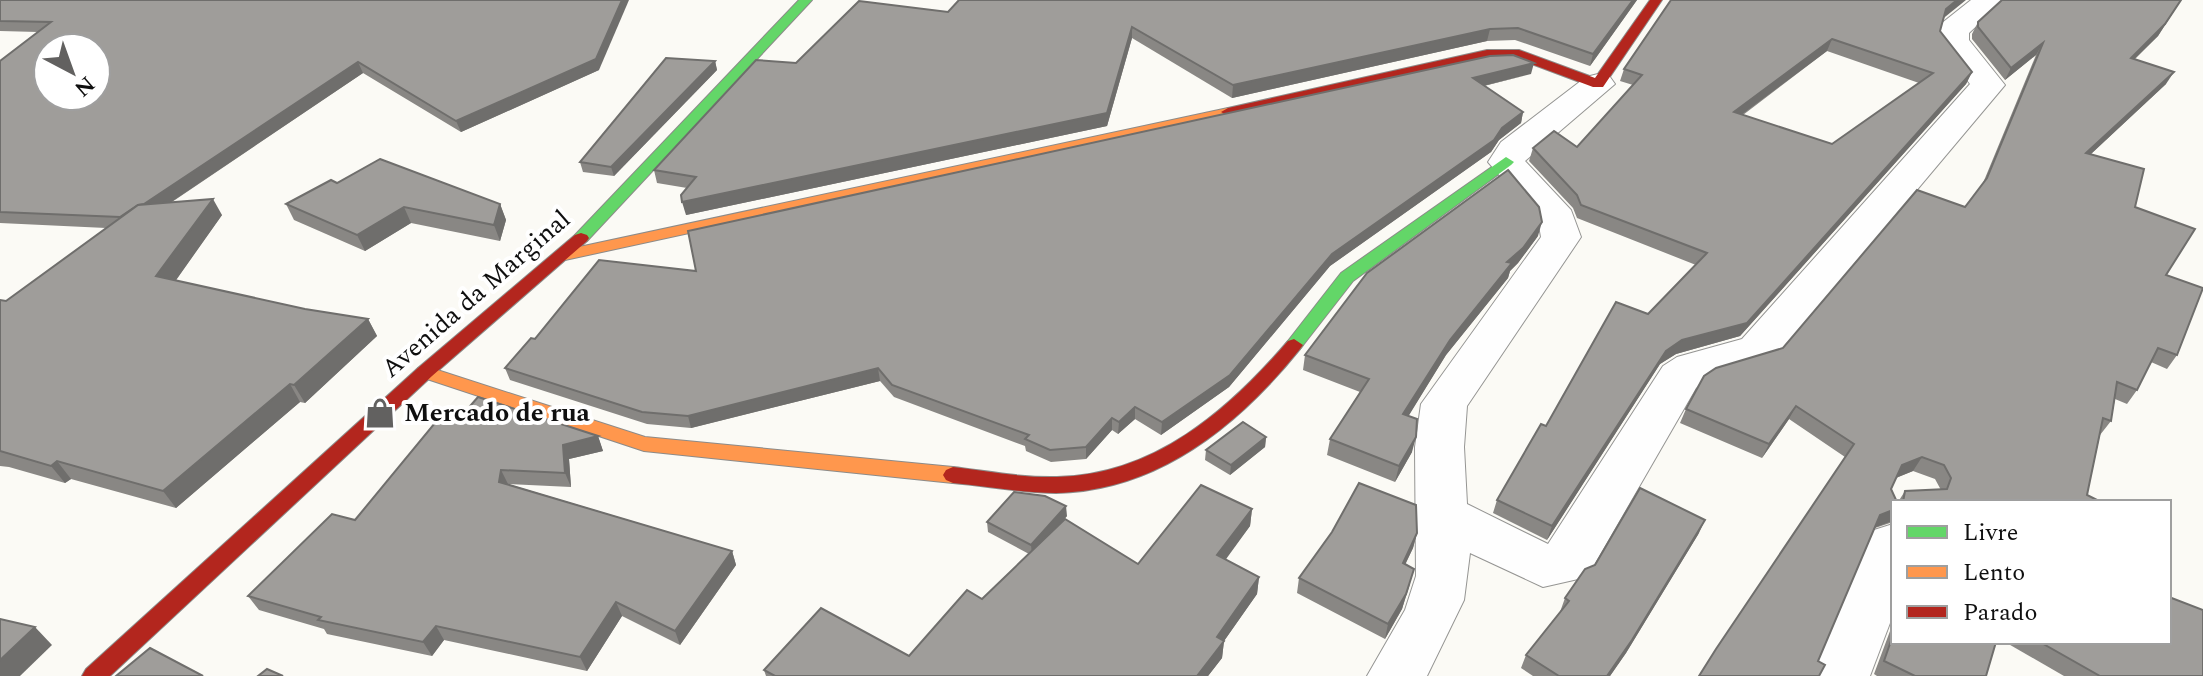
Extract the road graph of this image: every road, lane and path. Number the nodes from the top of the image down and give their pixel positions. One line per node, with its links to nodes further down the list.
1 (806, 0): 6 (street, Avenida da Marginal)
2 (1656, 0): 4 (street)
3 (1989, 0): 8 (street)
4 (1598, 84): 5 (street); 6 (street)
5 (1506, 162): 7 (street); 8 (street)
6 (565, 255): 7 (street, Avenida da Marginal)
7 (425, 372): 10 (street, Avenida da Marginal)
8 (1440, 513): 11 (street)
9 (1891, 550): 12 (street)
10 (94, 676)
11 (1396, 676)
12 (1841, 676)

